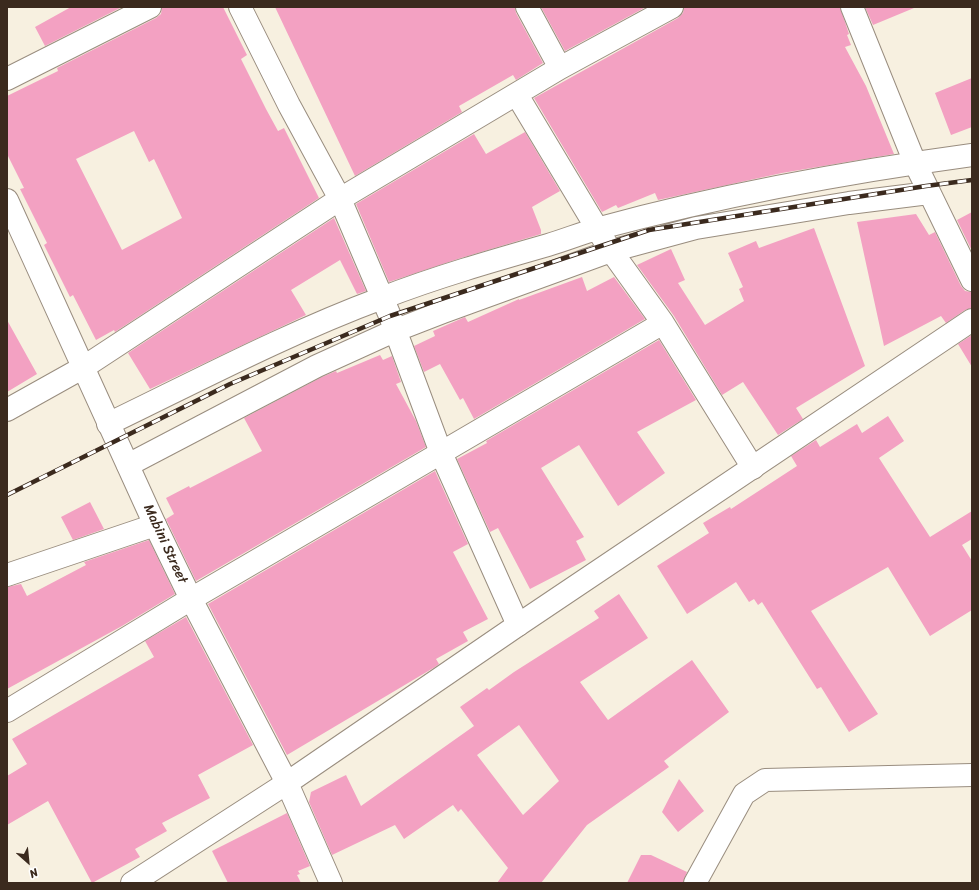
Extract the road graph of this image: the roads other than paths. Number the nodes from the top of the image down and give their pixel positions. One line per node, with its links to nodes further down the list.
1 (150, 7): 7 (street)
2 (240, 7): 12 (street)
3 (527, 7): 6 (street)
4 (672, 7): 6 (street)
5 (852, 7): 10 (street)
6 (560, 68): 8 (street)
7 (7, 79)
8 (517, 95): 12 (street); 14 (street)
9 (972, 155): 10 (street)
10 (914, 163): 11 (street); 14 (street)
11 (930, 192): 15 (street); 16 (street)
12 (340, 199): 17 (street); 21 (street)
13 (7, 200): 21 (street, Mabini Street)
14 (598, 229): 15 (street); 17 (street)
15 (611, 251): 19 (street); 20 (street)
16 (972, 280)
17 (382, 298): 20 (street); 23 (street)
18 (972, 320): 26 (street)
19 (663, 323): 24 (street); 26 (street)
20 (394, 331): 24 (street); 25 (street)
21 (84, 367): 22 (street); 23 (street, Mabini Street)
22 (7, 410)
23 (108, 424): 25 (street, Mabini Street)
24 (441, 453): 29 (street); 30 (street)
25 (128, 465): 27 (street, Mabini Street)
26 (753, 468): 30 (street)
27 (155, 525): 28 (street); 29 (street, Mabini Street)
28 (7, 575)
29 (191, 599): 31 (street); 33 (street, Mabini Street)
30 (518, 625): 33 (street)
31 (7, 711)
32 (972, 775): 36 (street)
33 (286, 783): 34 (street); 35 (street, Mabini Street)
34 (132, 883)
35 (331, 883)
36 (695, 883)

